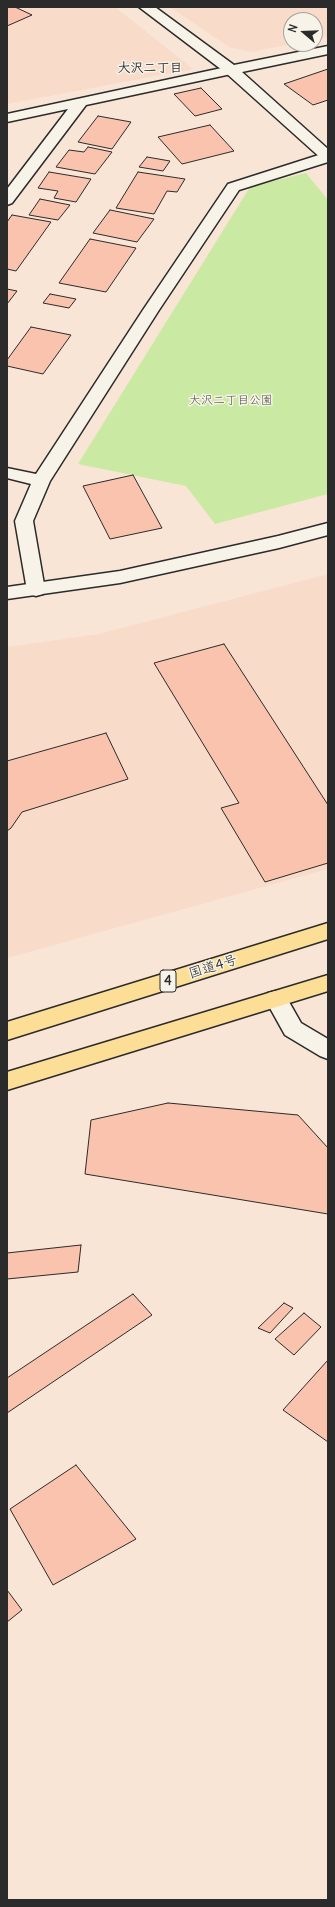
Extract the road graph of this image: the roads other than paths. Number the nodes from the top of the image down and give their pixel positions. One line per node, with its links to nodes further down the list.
1 (146, 7): 3 (street)
2 (328, 50): 3 (street)
3 (231, 70): 4 (street); 6 (street)
4 (81, 102): 5 (street); 7 (street)
5 (7, 118)
6 (328, 157): 9 (street)
7 (7, 200)
8 (7, 473): 9 (street)
9 (41, 481): 11 (street)
10 (328, 529): 11 (street)
11 (36, 590): 12 (street)
12 (7, 593)
13 (328, 931): 16 (highway, 国道4号 / 4)
14 (328, 983): 15 (highway)
15 (276, 999): 17 (street); 18 (highway)
16 (7, 1030)
17 (328, 1050)
18 (7, 1081)

